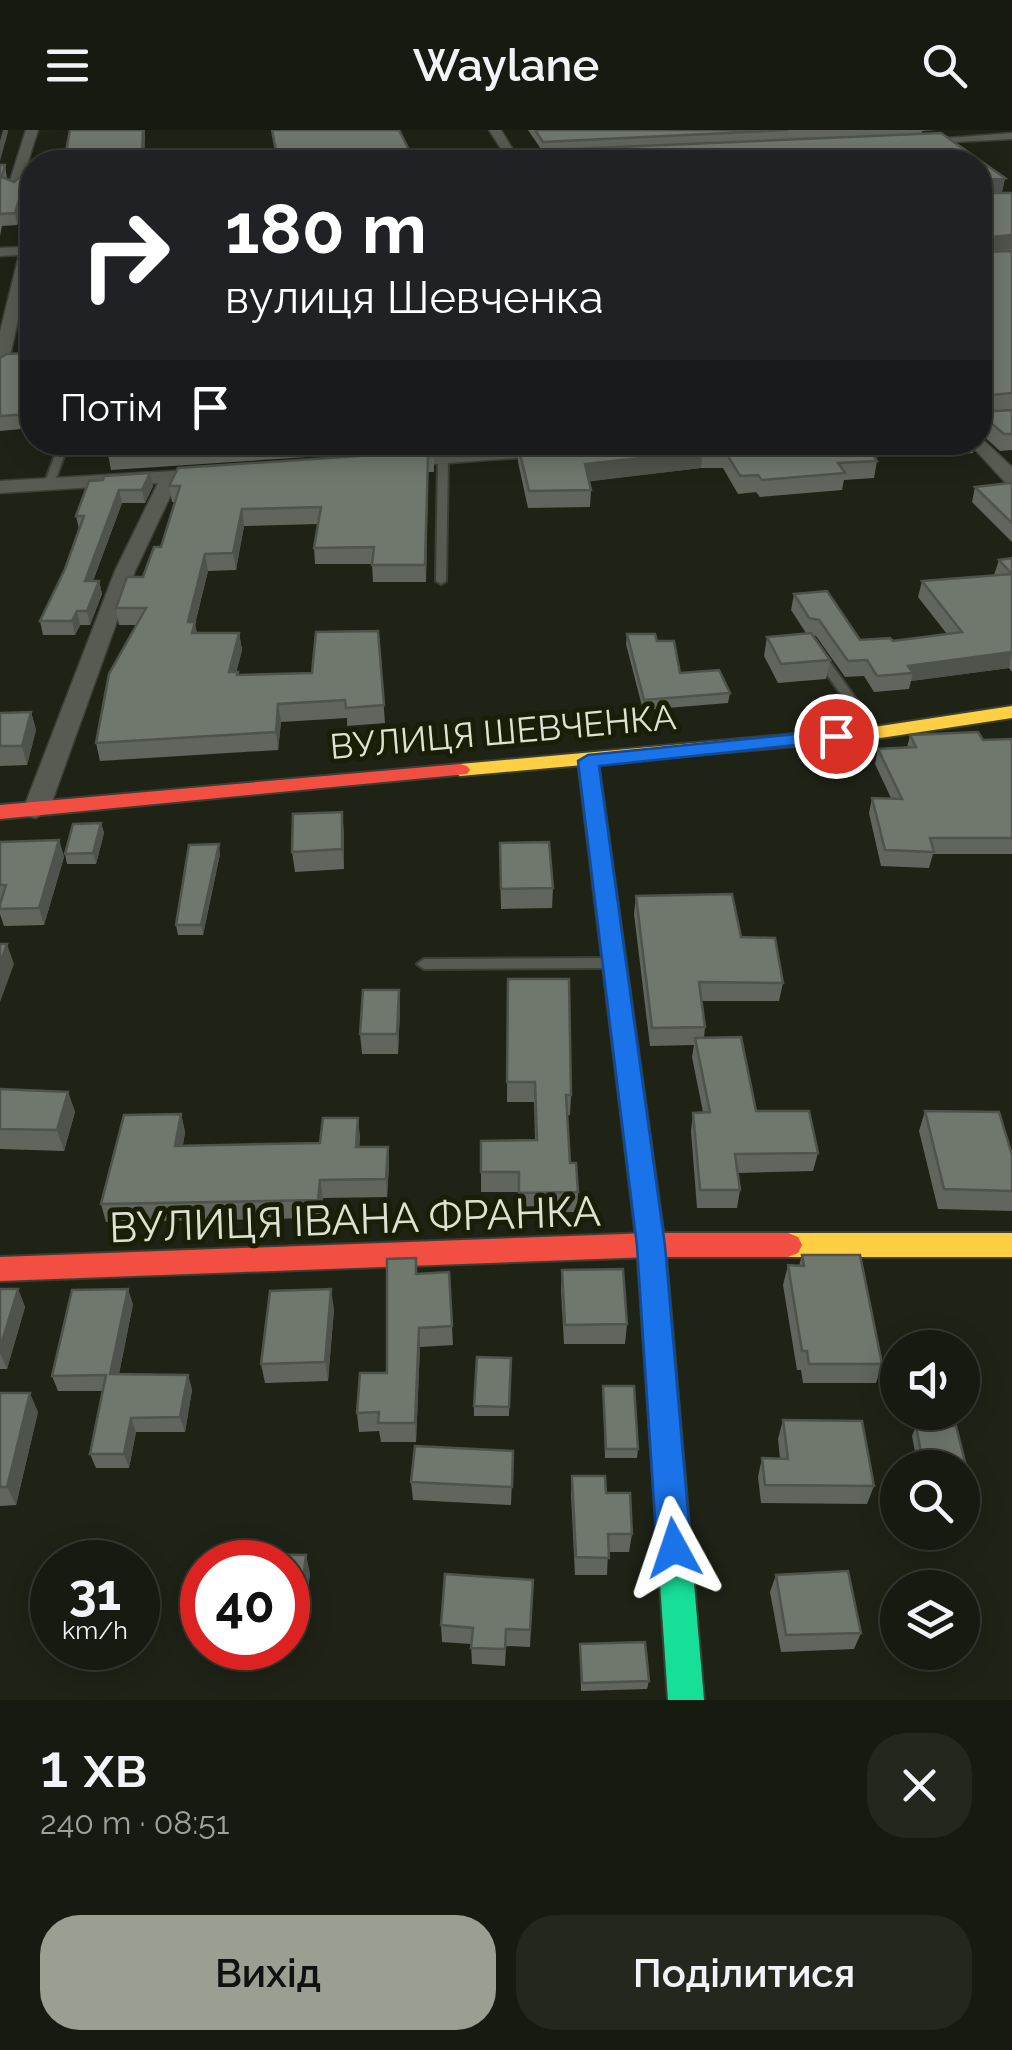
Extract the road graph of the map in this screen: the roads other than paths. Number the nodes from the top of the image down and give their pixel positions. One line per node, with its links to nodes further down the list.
1 (1012, 136): 2 (street)
2 (982, 138): 3 (street); 4 (street)
3 (906, 142)
4 (997, 148)
5 (20, 157): 6 (street)
6 (7, 187)
7 (20, 281): 8 (street)
8 (7, 318): 9 (street)
9 (0, 365)
10 (61, 455): 18 (lane)
11 (488, 455): 13 (street)
12 (990, 455): 17 (street)
13 (442, 458): 14 (street); 20 (lane)
14 (384, 463)
15 (228, 474): 16 (street)
16 (170, 478): 18 (street); 25 (street)
17 (1012, 478)
18 (49, 484): 19 (street)
19 (0, 487)
20 (441, 581)
21 (809, 640): 23 (lane)
22 (1012, 712): 23 (street, ВУЛИЦЯ ШЕВЧЕНКА)
23 (874, 732): 24 (street, ВУЛИЦЯ ШЕВЧЕНКА)
24 (588, 761): 25 (street, ВУЛИЦЯ ШЕВЧЕНКА); 27 (street)
25 (36, 810): 26 (street, ВУЛИЦЯ ШЕВЧЕНКА)
26 (0, 812)
27 (614, 963): 28 (lane); 29 (street)
28 (424, 964)
29 (651, 1246): 30 (street, ВУЛИЦЯ ІВАНА ФРАНКА); 31 (street, ВУЛИЦЯ ІВАНА ФРАНКА); 32 (street)
30 (1012, 1246)
31 (0, 1270)
32 (686, 1700)

